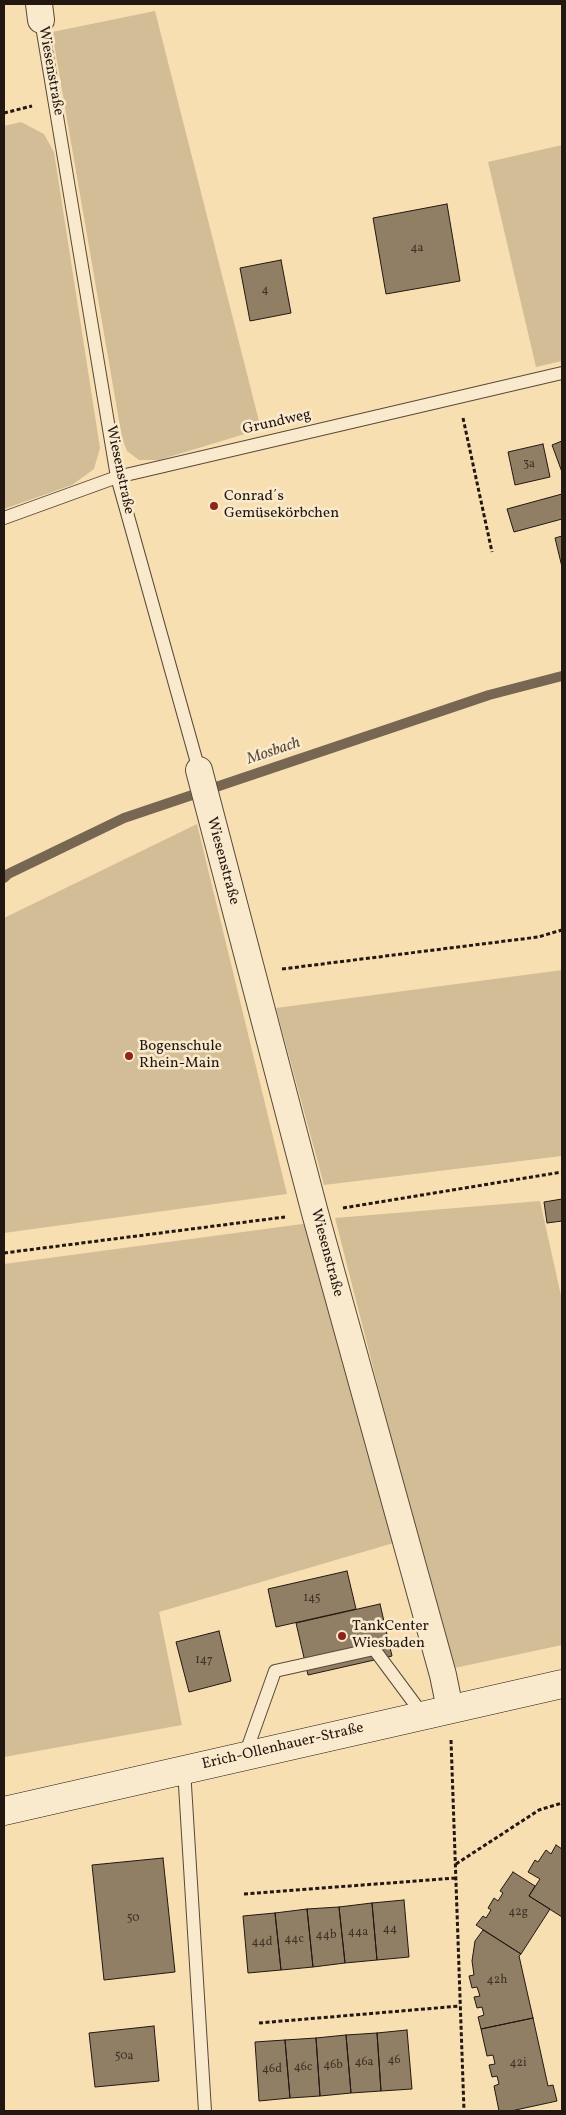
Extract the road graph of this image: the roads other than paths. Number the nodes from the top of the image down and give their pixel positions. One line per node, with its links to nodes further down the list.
1 (40, 12): 3 (lane, Wiesenstraße)
2 (562, 373): 3 (lane, Grundweg)
3 (117, 476): 4 (lane, Grundweg); 5 (lane, Wiesenstraße)
4 (4, 518)
5 (199, 770): 7 (street, Wiesenstraße)
6 (562, 1684): 7 (street, Erich-Ollenhauer-Straße)
7 (450, 1709): 8 (street, Erich-Ollenhauer-Straße)
8 (423, 1715): 9 (street, Erich-Ollenhauer-Straße); 9 (lane)
9 (245, 1756): 10 (street, Erich-Ollenhauer-Straße)
10 (184, 1769): 11 (street, Erich-Ollenhauer-Straße); 12 (lane)
11 (4, 1810)
12 (205, 2111)

